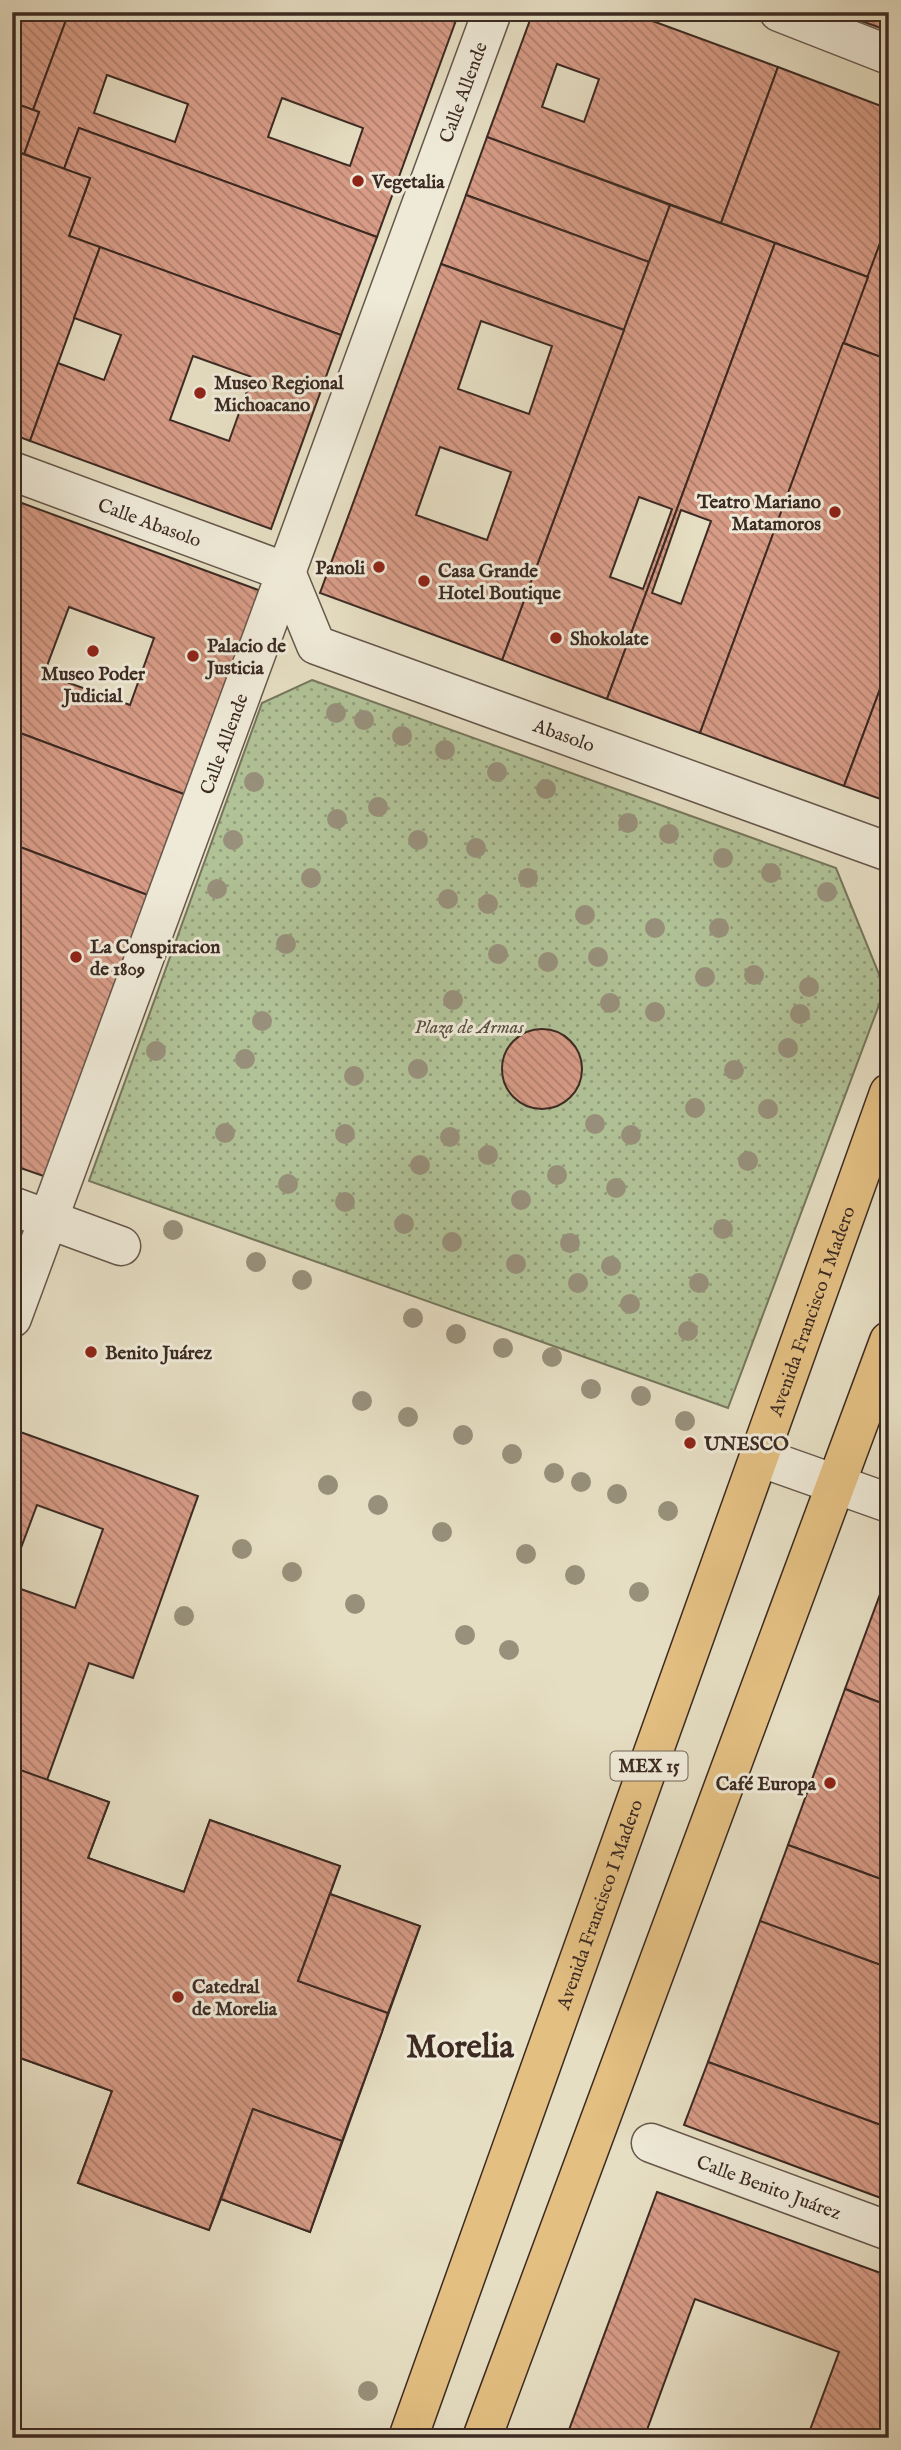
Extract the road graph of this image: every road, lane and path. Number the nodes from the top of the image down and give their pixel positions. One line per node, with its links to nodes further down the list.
1 (492, 12): 5 (street, Calle Allende)
2 (779, 12): 3 (street)
3 (889, 55)
4 (12, 471): 5 (street, Calle Abasolo)
5 (286, 572): 6 (street, Abasolo); 9 (street, Calle Allende)
6 (889, 852)
7 (889, 1093): 13 (main road, Avenida Francisco I Madero / MEX 15)
8 (12, 1206): 9 (street)
9 (49, 1219): 10 (street); 11 (street, Calle Allende)
10 (121, 1246)
11 (12, 1318)
12 (889, 1341): 14 (main road)
13 (759, 1457): 14 (street); 18 (main road, Avenida Francisco I Madero / MEX 15)
14 (836, 1485): 15 (street); 19 (main road)
15 (889, 1503)
16 (651, 2143): 17 (street, Calle Benito Juárez)
17 (889, 2231)
18 (408, 2438)
19 (482, 2438)

